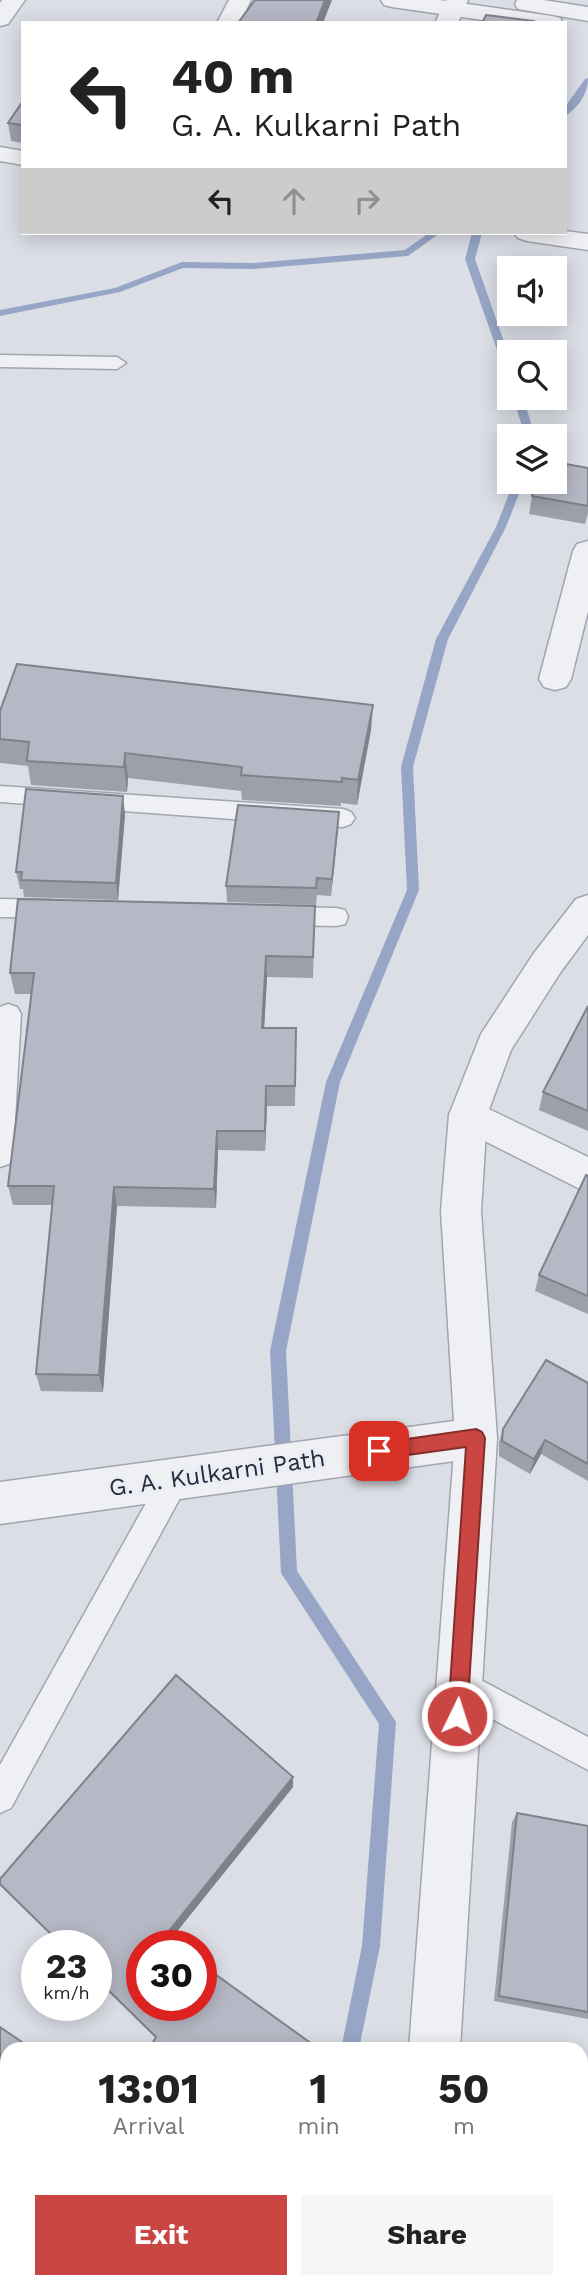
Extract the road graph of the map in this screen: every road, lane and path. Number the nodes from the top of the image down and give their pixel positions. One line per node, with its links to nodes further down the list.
1 (14, 0): 7 (street)
2 (240, 0): 8 (street)
3 (392, 0): 5 (street)
4 (499, 0): 6 (street)
5 (452, 10): 9 (street)
6 (588, 14)
7 (0, 19)
8 (229, 21)
9 (537, 21)
10 (567, 25): 11 (street)
11 (588, 29)
12 (0, 155): 13 (street)
13 (21, 158)
14 (542, 235): 15 (street)
15 (588, 242)
16 (0, 361): 17 (lane)
17 (117, 363)
18 (588, 551): 19 (street)
19 (555, 679)
20 (0, 794): 21 (lane)
21 (343, 818)
22 (0, 908): 24 (lane)
23 (588, 909): 28 (street)
24 (70, 910)
25 (266, 915): 26 (lane)
26 (335, 917)
27 (8, 1014): 29 (lane)
28 (468, 1115): 30 (street); 31 (street)
29 (0, 1156)
30 (588, 1177)
31 (476, 1438): 32 (street, G. A. Kulkarni Path); 34 (street)
32 (175, 1479): 33 (street, G. A. Kulkarni Path); 36 (lane)
33 (0, 1503)
34 (460, 1685): 35 (lane); 37 (street)
35 (588, 1755)
36 (0, 1797)
37 (434, 2042)

